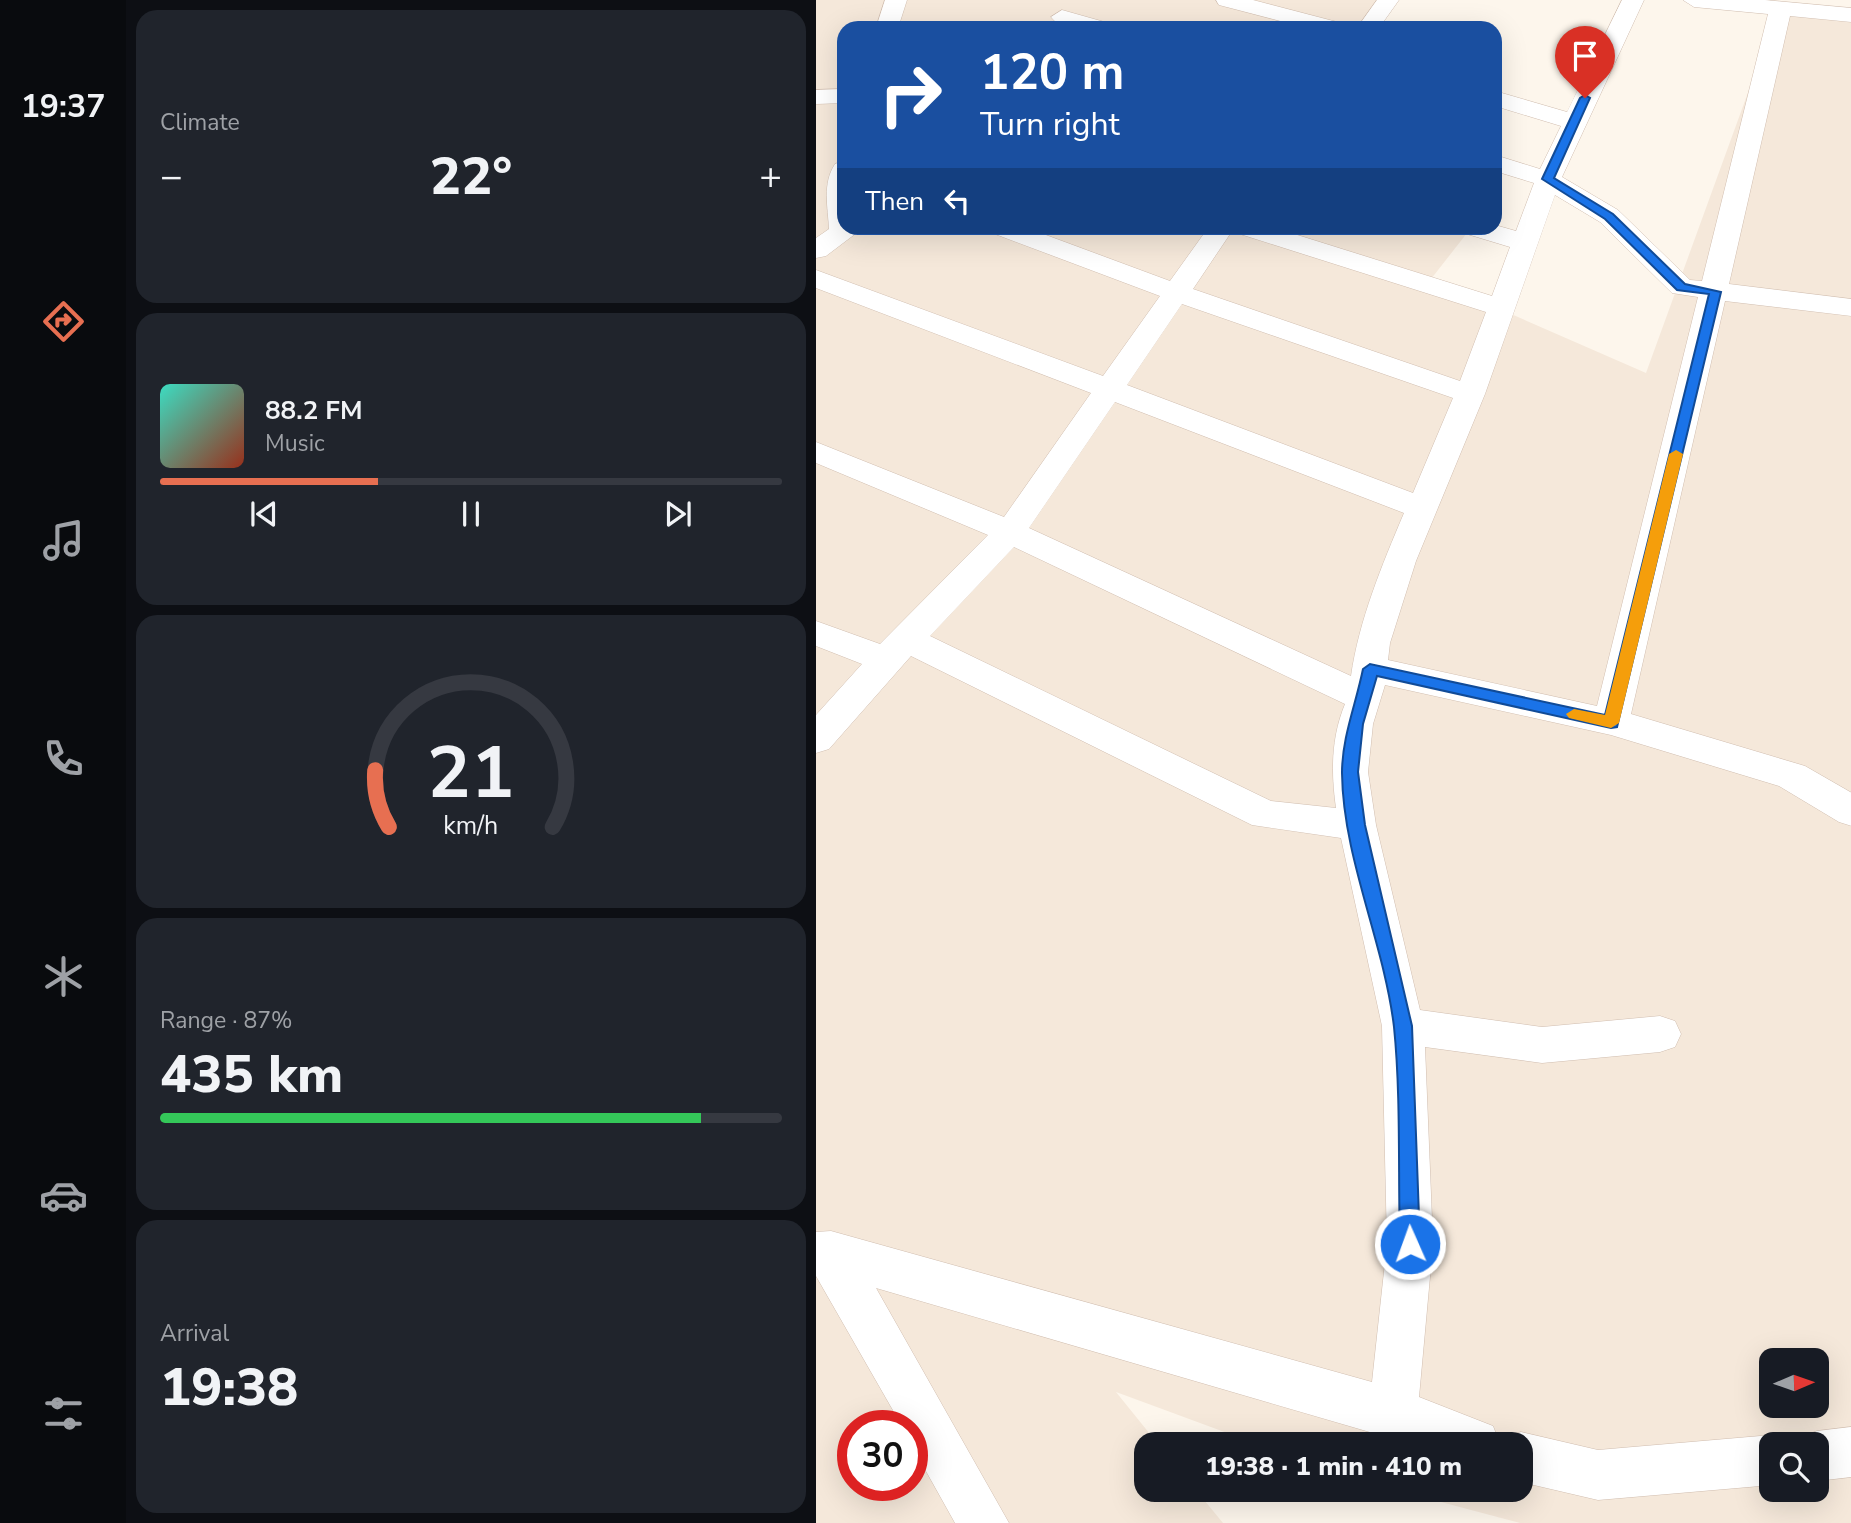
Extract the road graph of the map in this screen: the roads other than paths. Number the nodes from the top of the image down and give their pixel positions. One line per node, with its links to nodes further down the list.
1 (895, 0): 9 (street)
2 (1079, 0): 10 (street)
3 (1227, 0): 11 (street)
4 (1388, 0): 12 (street)
5 (1633, 0): 16 (street)
6 (1694, 0): 7 (street)
7 (1781, 8): 8 (street); 27 (street)
8 (1851, 15)
9 (889, 21)
10 (1060, 21)
11 (1306, 21)
12 (1373, 21)
13 (837, 96): 14 (street)
14 (816, 97)
15 (1502, 100): 16 (street)
16 (1573, 122): 18 (street)
17 (1502, 165): 18 (street)
18 (1548, 179): 24 (street); 27 (street)
19 (838, 235): 25 (street)
20 (1023, 235): 28 (street)
21 (1216, 235): 28 (street)
22 (1271, 235): 29 (street)
23 (1499, 235): 24 (street)
24 (1526, 243): 29 (street)
25 (816, 250)
26 (816, 278): 31 (street)
27 (1715, 292): 30 (street); 39 (street)
28 (1178, 293): 31 (street); 32 (street)
29 (1499, 307): 32 (street)
30 (1851, 308)
31 (1107, 388): 34 (street); 35 (street)
32 (1470, 394): 34 (street)
33 (816, 452): 35 (street)
34 (1422, 508): 38 (street)
35 (1010, 533): 37 (street); 38 (street)
36 (816, 633): 37 (street)
37 (897, 650): 40 (street); 42 (street)
38 (1368, 684): 39 (street); 42 (street)
39 (1611, 723): 41 (street)
40 (816, 739)
41 (1851, 812)
42 (1357, 825): 43 (street)
43 (1403, 1026): 44 (street); 46 (street)
44 (1660, 1034)
45 (823, 1254): 46 (street); 52 (street)
46 (1393, 1412): 47 (street)
47 (1444, 1432)
48 (1851, 1452): 49 (street)
49 (1829, 1454)
50 (1533, 1460): 51 (street)
51 (1759, 1461)
52 (983, 1523)

